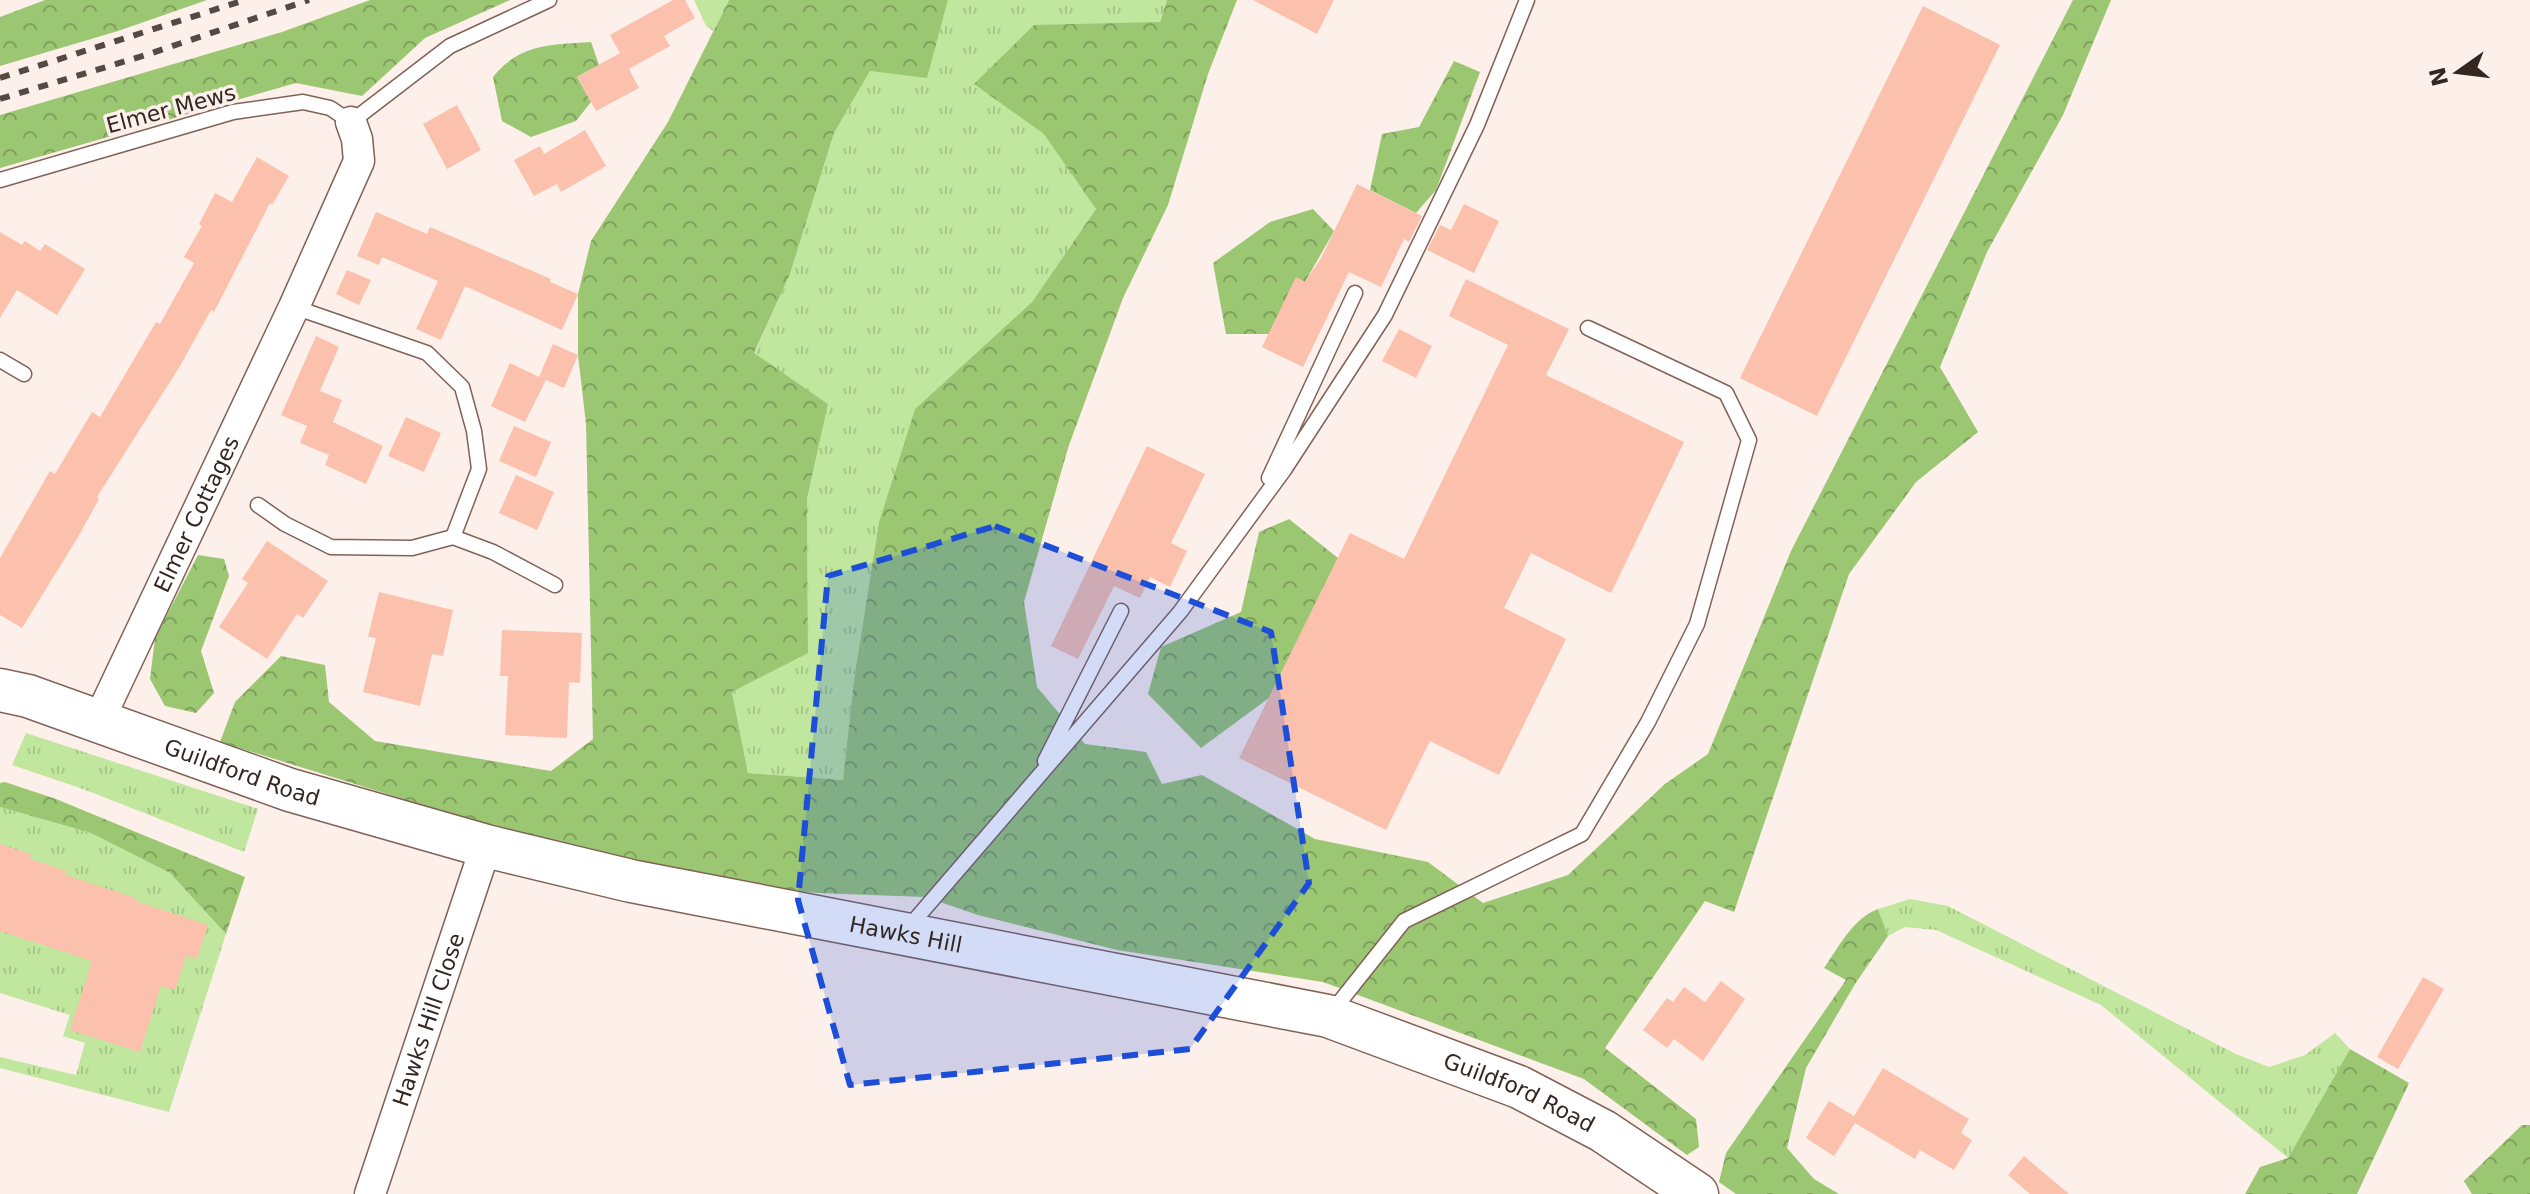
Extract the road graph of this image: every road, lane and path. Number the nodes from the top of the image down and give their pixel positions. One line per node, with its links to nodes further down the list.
1 (549, 0): 3 (lane)
2 (1527, 0): 11 (lane)
3 (351, 122): 4 (lane, Elmer Mews); 6 (street, Elmer Cottages)
4 (0, 180)
5 (1355, 293): 11 (lane)
6 (294, 307): 12 (lane); 16 (street, Elmer Cottages)
7 (1588, 328): 20 (lane)
8 (0, 360): 9 (lane)
9 (24, 374)
10 (258, 505): 12 (lane)
11 (1255, 510): 17 (lane)
12 (453, 537): 13 (lane)
13 (555, 585)
14 (1121, 611): 17 (lane)
15 (0, 690): 16 (main road, Guildford Road)
16 (98, 722): 18 (main road, Guildford Road)
17 (1035, 781): 19 (lane)
18 (486, 846): 19 (main road, Hawks Hill); 21 (street, Hawks Hill Close)
19 (903, 933): 20 (main road, Hawks Hill)
20 (1328, 1016): 22 (main road, Guildford Road)
21 (370, 1194)
22 (1697, 1194)

